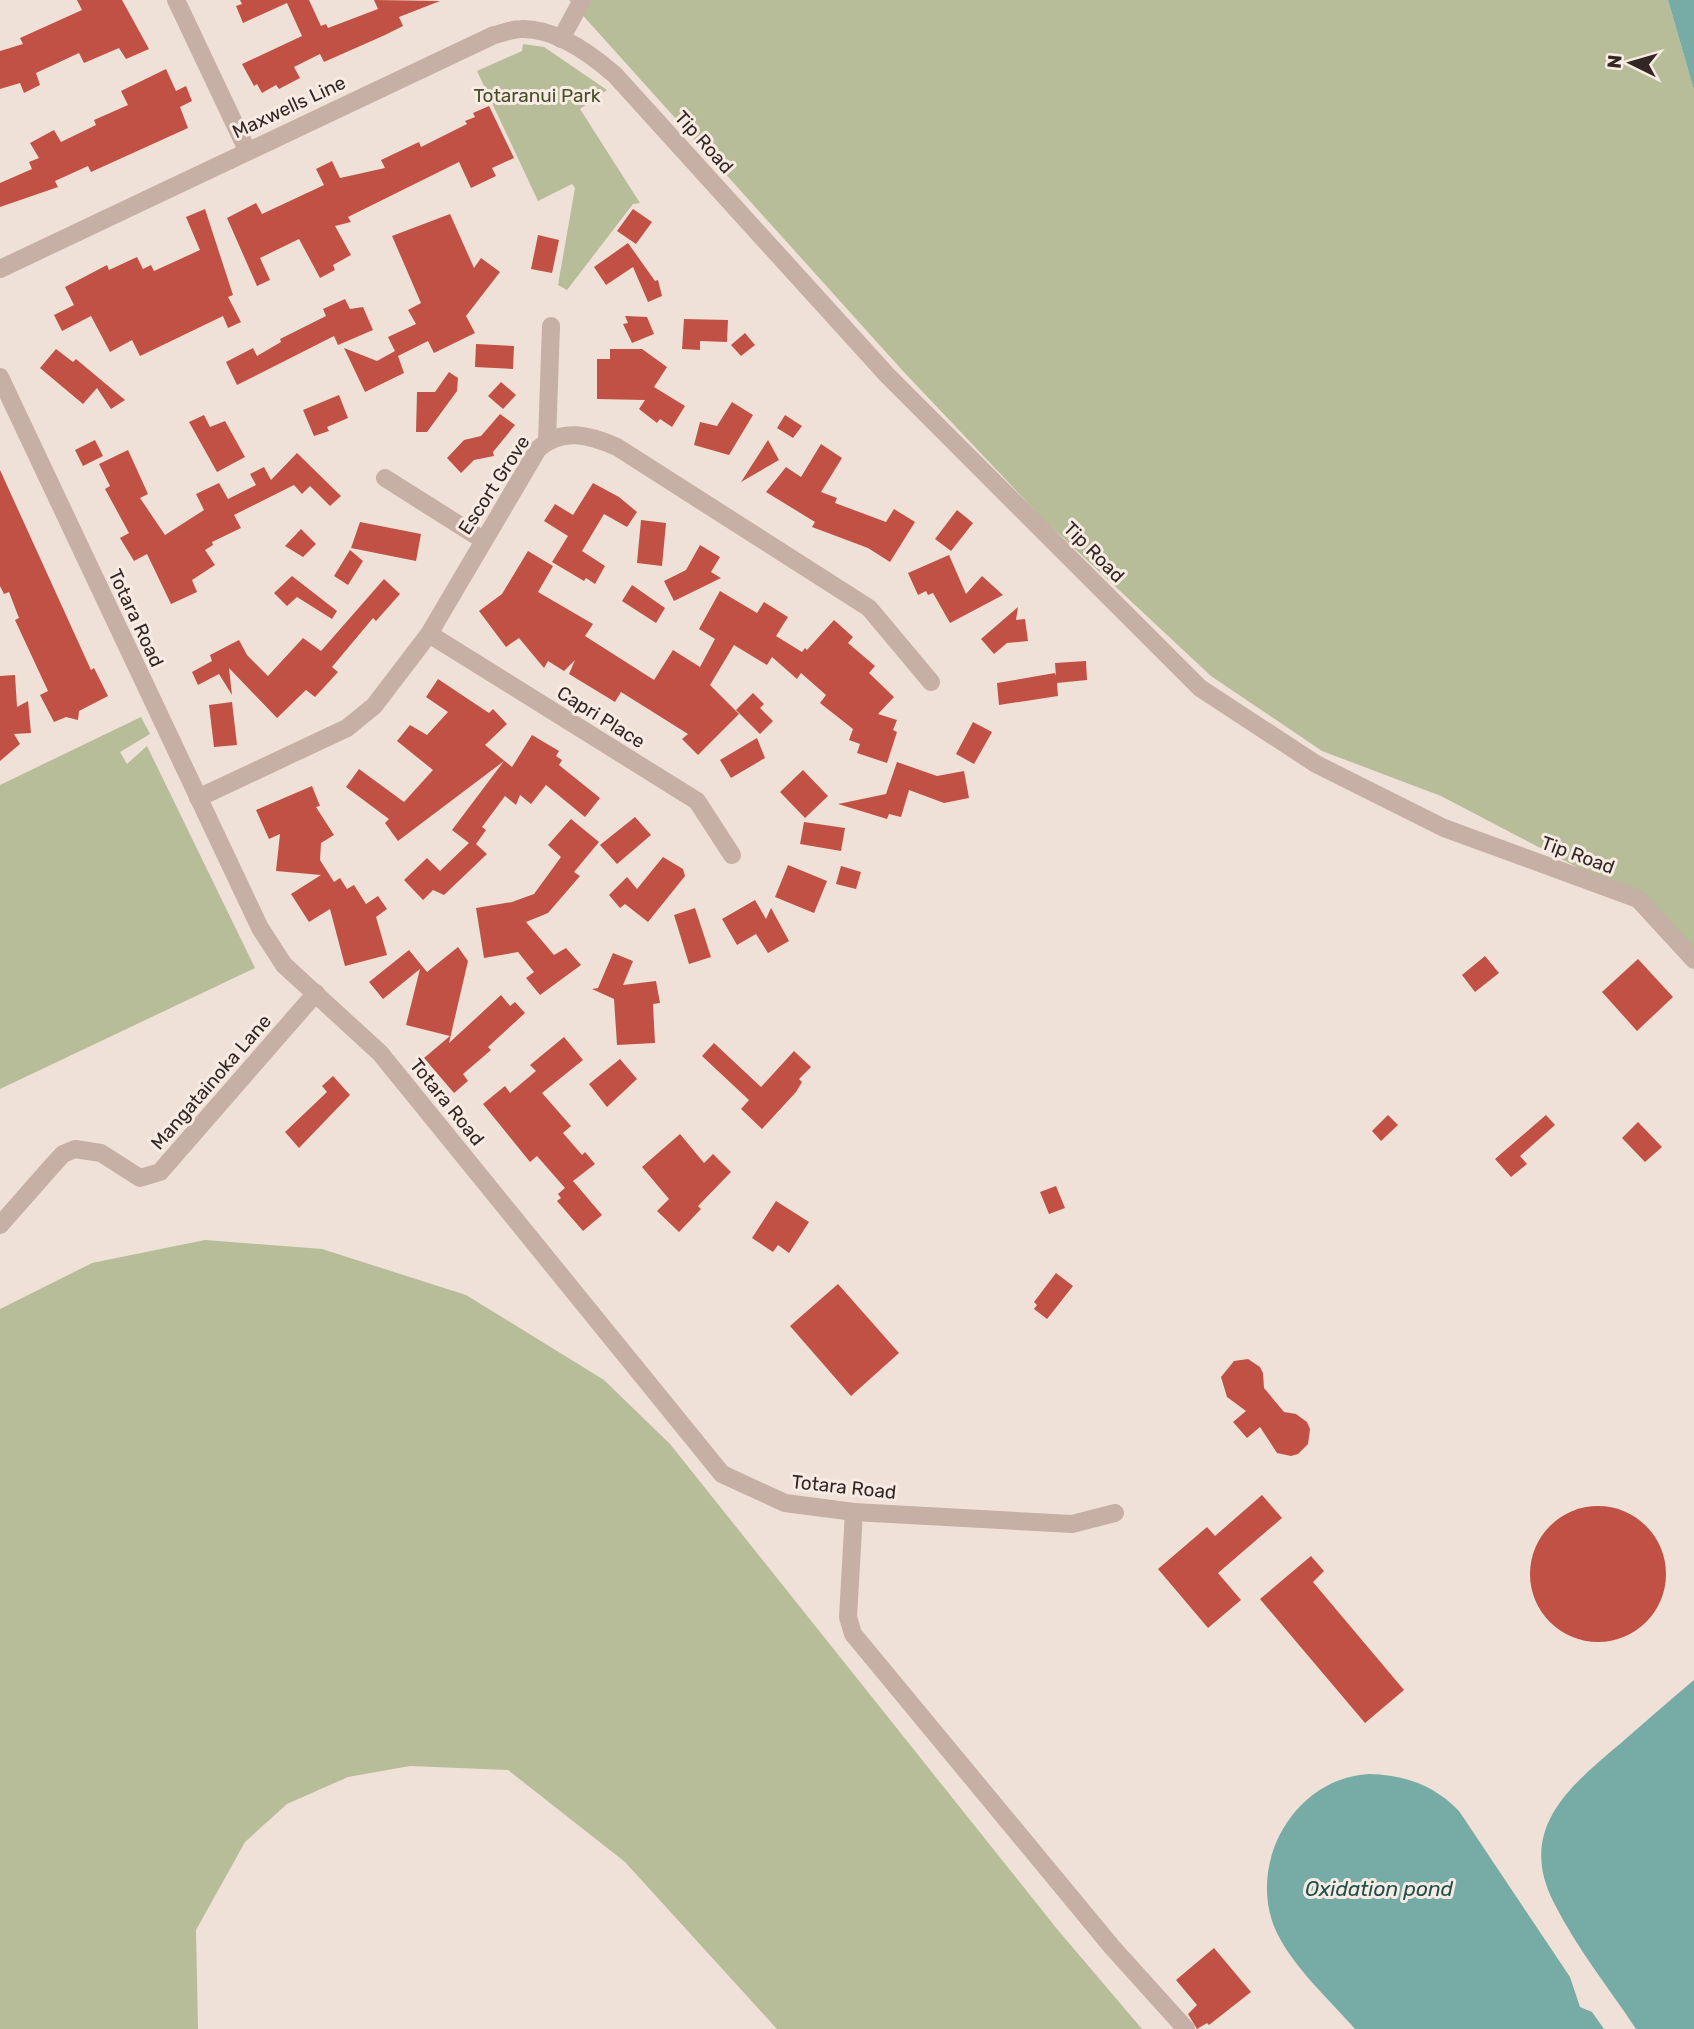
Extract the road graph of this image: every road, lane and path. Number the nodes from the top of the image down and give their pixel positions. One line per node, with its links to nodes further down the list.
1 (176, 0): 4 (street)
2 (582, 0): 3 (street)
3 (561, 39): 4 (street, Maxwells Line); 15 (street, Tip Road)
4 (247, 150): 5 (street, Maxwells Line)
5 (0, 268)
6 (551, 326): 8 (street)
7 (0, 377): 13 (street, Totara Road)
8 (547, 441): 10 (street, Escort Grove); 12 (street, Escort Grove)
9 (385, 478): 10 (street)
10 (483, 540): 11 (street, Escort Grove)
11 (429, 634): 13 (street, Escort Grove); 14 (street, Capri Place)
12 (931, 682)
13 (198, 798): 16 (street, Totara Road)
14 (732, 855)
15 (1694, 960)
16 (316, 993): 17 (street, Mangatainoka Lane); 18 (street, Totara Road)
17 (0, 1225)
18 (854, 1512): 19 (street, Totara Road); 20 (street)
19 (1115, 1513)
20 (1185, 2029)

